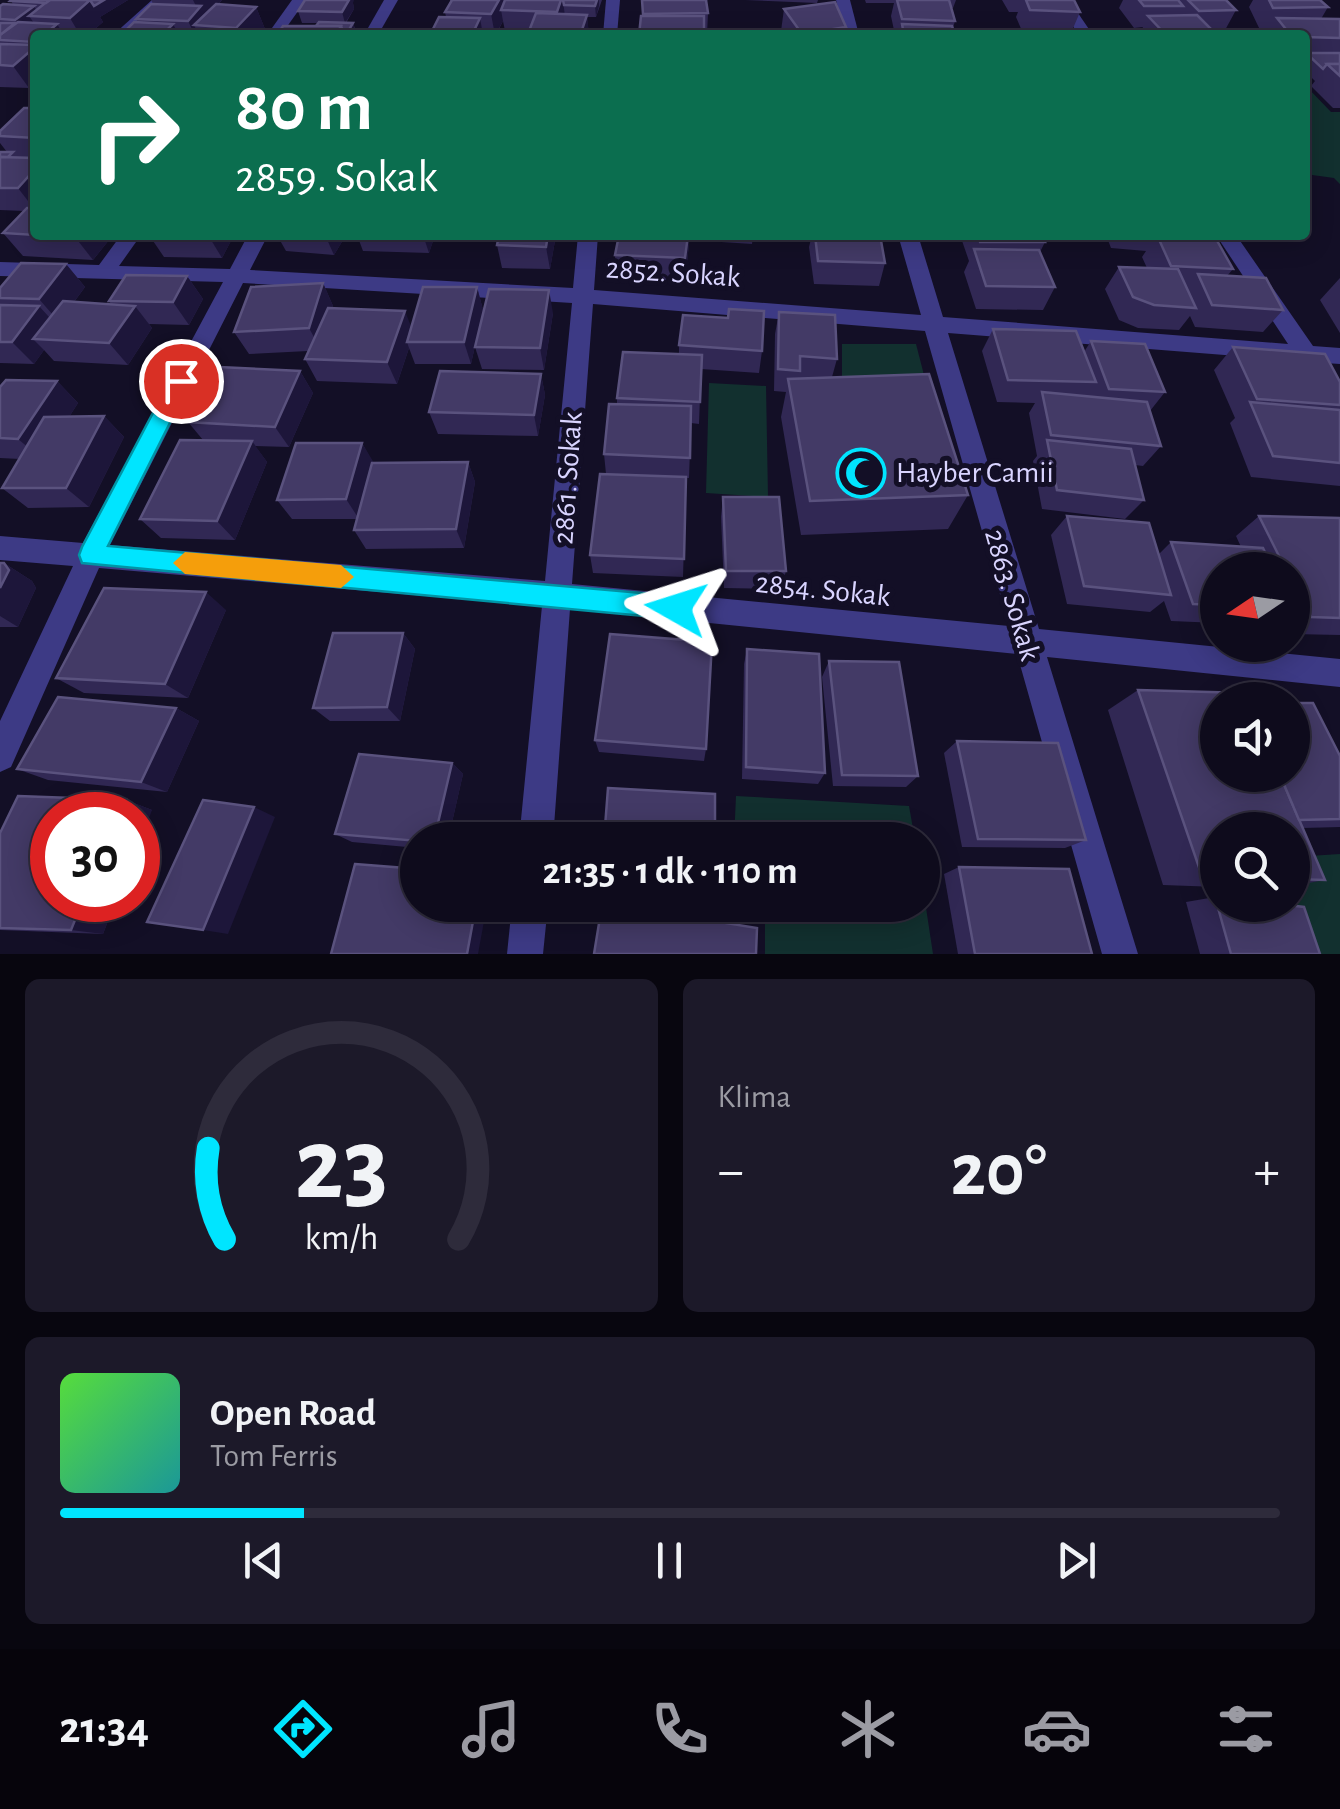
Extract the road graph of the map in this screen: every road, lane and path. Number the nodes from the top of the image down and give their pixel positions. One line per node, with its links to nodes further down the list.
1 (160, 0): 7 (street)
2 (299, 0): 8 (street)
3 (390, 0): 9 (street)
4 (613, 0): 10 (street)
5 (842, 0): 11 (street)
6 (1062, 0): 12 (street)
7 (126, 30)
8 (278, 30)
9 (374, 30)
10 (610, 30)
11 (851, 30)
12 (1083, 30)
13 (127, 240): 19 (street)
14 (255, 240): 20 (street)
15 (587, 240): 21 (street, 2861. Sokak)
16 (909, 240): 22 (street, 2863. Sokak)
17 (1230, 240): 23 (street)
18 (0, 269): 19 (street, 2852. Sokak)
19 (105, 271): 20 (street, 2852. Sokak)
20 (235, 276): 21 (street, 2852. Sokak); 27 (street)
21 (581, 296): 22 (street, 2852. Sokak); 28 (street, 2861. Sokak)
22 (932, 322): 23 (street, 2852. Sokak); 29 (street, 2863. Sokak)
23 (1309, 353): 24 (street, 2852. Sokak); 25 (street)
24 (1340, 356)
25 (1340, 403)
26 (0, 548): 27 (street, 2854. Sokak)
27 (91, 555): 28 (street, 2854. Sokak); 31 (street)
28 (559, 595): 29 (street, 2854. Sokak); 32 (street, 2861. Sokak)
29 (1026, 644): 30 (street, 2854. Sokak); 35 (street, 2863. Sokak)
30 (1340, 673)
31 (0, 756)
32 (538, 822)
33 (528, 922): 34 (street)
34 (525, 954)
35 (1120, 954)

